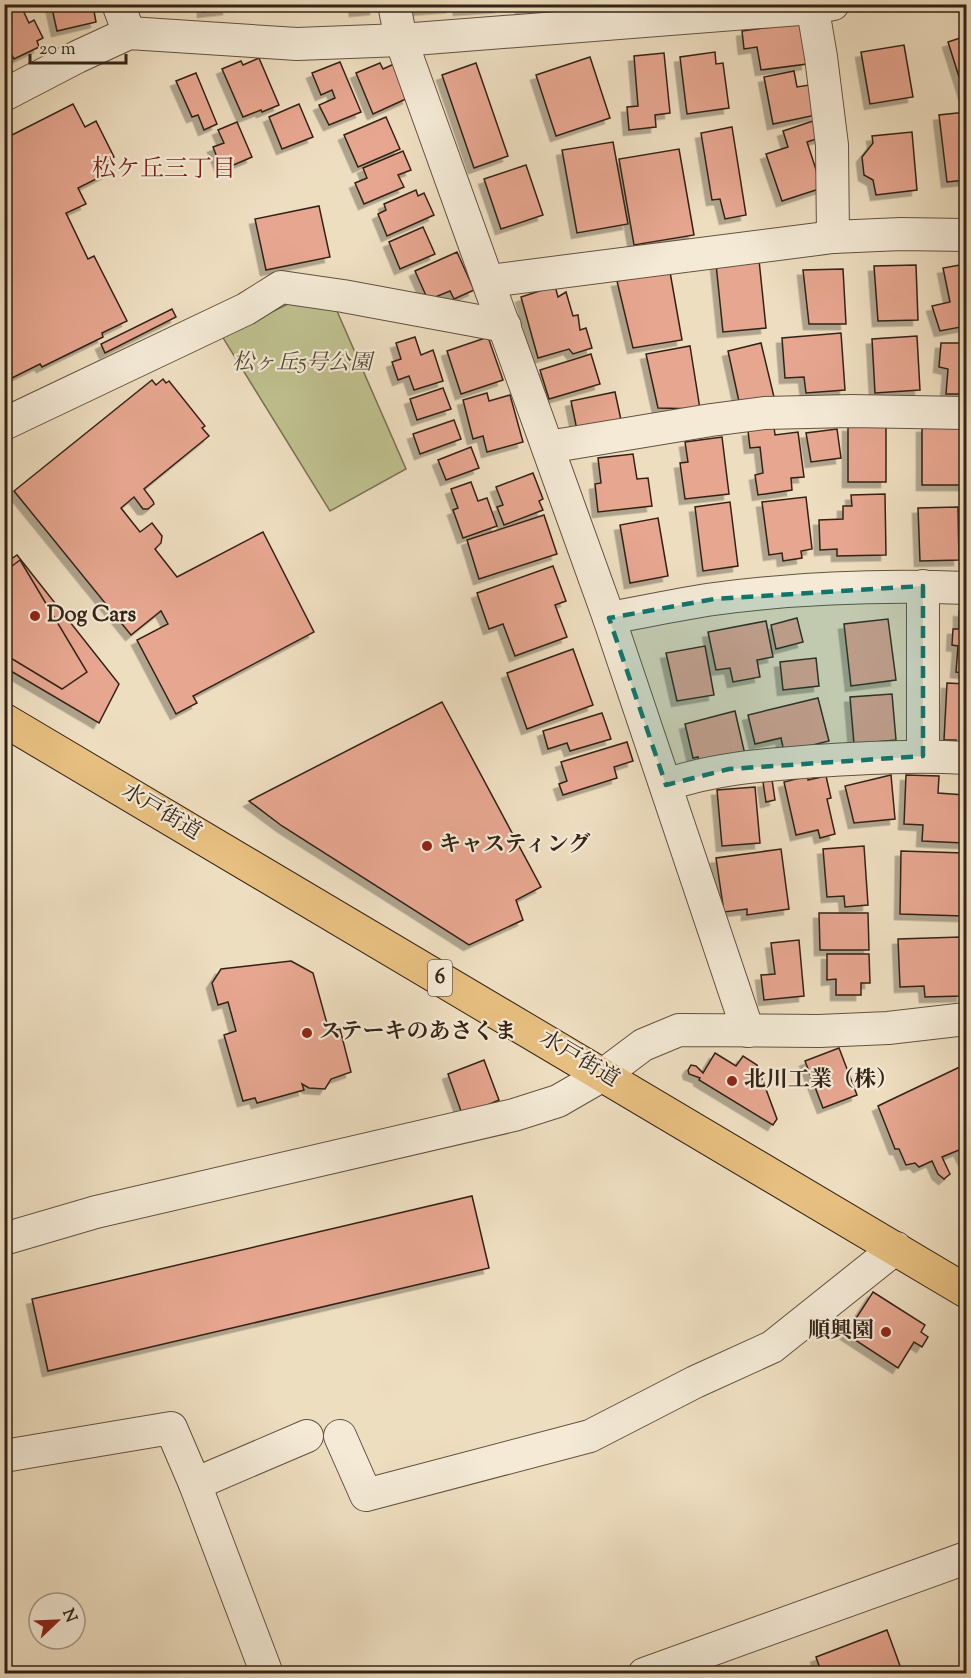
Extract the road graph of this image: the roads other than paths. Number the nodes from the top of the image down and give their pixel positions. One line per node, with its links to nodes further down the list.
1 (118, 4): 4 (street)
2 (394, 4): 5 (street)
3 (819, 6): 5 (street); 8 (street)
4 (129, 33): 5 (street); 6 (street)
5 (401, 40): 9 (street)
6 (4, 95)
7 (966, 235): 8 (street)
8 (833, 237): 9 (street)
9 (489, 281): 10 (street)
10 (505, 326): 12 (street); 13 (street)
11 (966, 413): 13 (street)
12 (4, 424)
13 (548, 447): 16 (street)
14 (923, 586): 15 (street); 16 (street); 18 (street)
15 (966, 588)
16 (609, 618): 20 (street)
17 (4, 720): 23 (highway, 水戸街道 / 6)
18 (923, 756): 19 (street); 20 (street)
19 (966, 758)
20 (666, 785): 22 (street)
21 (966, 1019): 22 (street)
22 (748, 1031): 23 (street)
23 (603, 1075): 24 (street); 25 (highway, 水戸街道 / 6)
24 (4, 1239)
25 (896, 1248): 26 (highway, 水戸街道 / 6); 28 (street)
26 (966, 1291)
27 (307, 1436): 30 (street)
28 (340, 1436)
29 (4, 1456): 30 (street)
30 (195, 1484): 32 (street)
31 (966, 1558): 33 (street)
32 (267, 1674)
33 (644, 1674)

